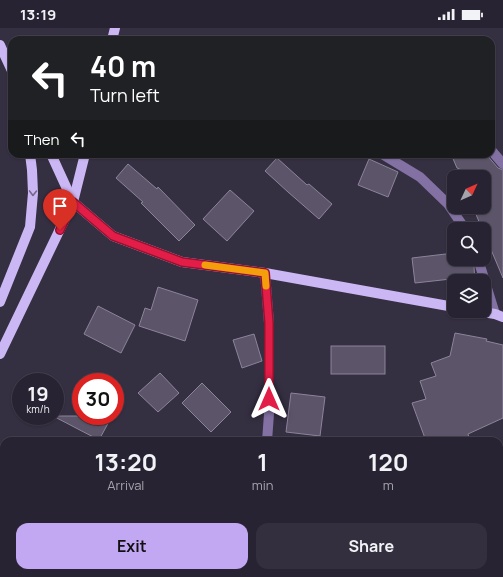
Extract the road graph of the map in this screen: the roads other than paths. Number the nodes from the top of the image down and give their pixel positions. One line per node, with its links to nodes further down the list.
1 (0, 45): 2 (main road)
2 (8, 62)
3 (495, 155): 8 (street)
4 (30, 158): 13 (main road, one-way to 13)
5 (53, 158): 9 (main road)
6 (84, 158): 9 (main road)
7 (389, 158): 10 (street)
8 (503, 164)
9 (73, 202): 12 (main road); 16 (main road)
10 (460, 222)
11 (481, 266): 15 (street)
12 (265, 273): 14 (main road); 17 (street)
13 (0, 302)
14 (447, 306)
15 (499, 316)
16 (0, 354)
17 (267, 437)

